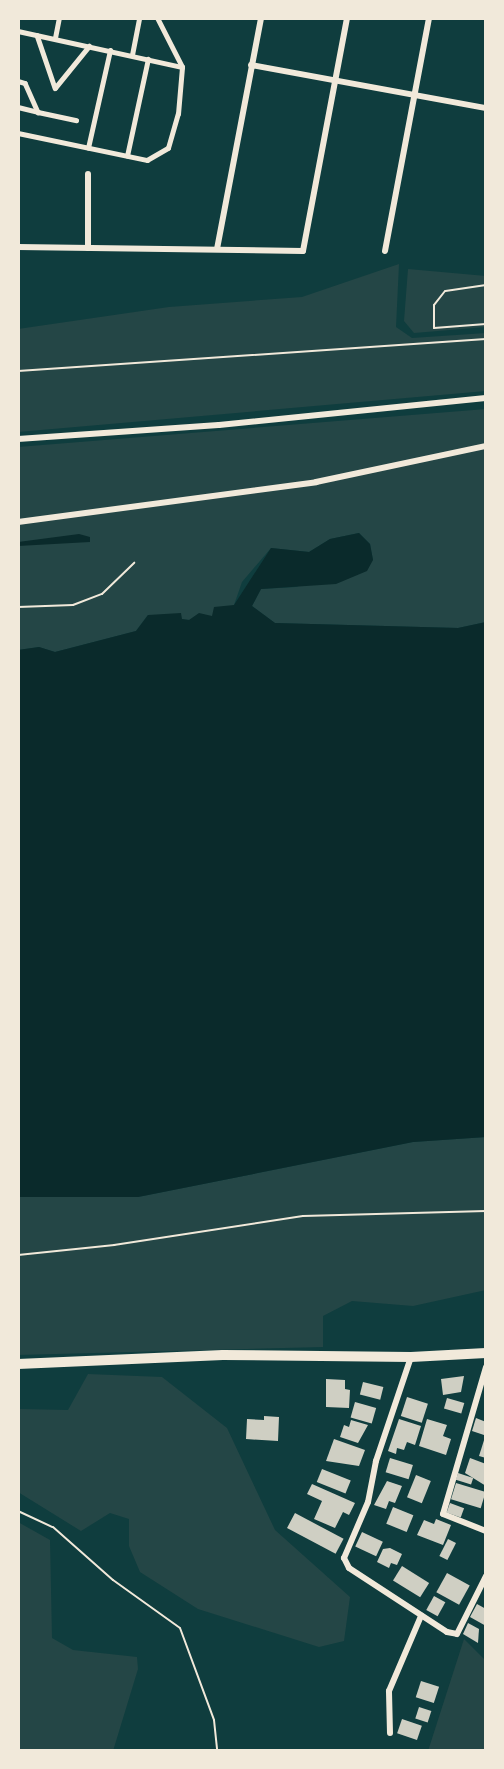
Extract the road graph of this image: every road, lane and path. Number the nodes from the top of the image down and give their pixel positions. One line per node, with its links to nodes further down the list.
1 (59, 18): 9 (lane)
2 (139, 18): 12 (lane)
3 (157, 18): 15 (lane)
4 (261, 18): 14 (street)
5 (347, 18): 16 (street)
6 (429, 18): 18 (street)
7 (18, 31): 8 (lane)
8 (37, 35): 9 (lane); 10 (lane)
9 (55, 38): 10 (lane)
10 (89, 46): 11 (lane)
11 (110, 50): 12 (lane); 24 (lane)
12 (132, 55): 13 (lane)
13 (148, 59): 15 (lane); 25 (lane)
14 (251, 65): 16 (street); 29 (street)
15 (182, 67): 25 (lane)
16 (333, 79): 18 (street); 29 (street)
17 (18, 81): 21 (lane)
18 (414, 94): 20 (street); 30 (street)
19 (18, 107): 21 (lane)
20 (486, 108)
21 (38, 112): 22 (lane)
22 (76, 120)
23 (18, 133): 24 (lane)
24 (88, 148): 25 (lane)
25 (127, 156)
26 (88, 174): 28 (street)
27 (18, 247): 28 (street)
28 (88, 248): 29 (street)
29 (218, 249)
30 (385, 251)
31 (486, 285): 32 (path)
32 (486, 324)
33 (486, 339): 34 (path)
34 (18, 371)
35 (486, 398): 36 (street)
36 (18, 440)
37 (486, 446): 38 (street)
38 (18, 522)
39 (134, 562): 40 (path)
40 (18, 607)
41 (486, 1211): 42 (path)
42 (18, 1255)
43 (486, 1353): 44 (street)
44 (411, 1357): 45 (street); 50 (street)
45 (18, 1364)
46 (486, 1367): 48 (street)
47 (18, 1511): 52 (path)
48 (486, 1531)
49 (486, 1576): 50 (street)
50 (421, 1616): 51 (street)
51 (390, 1733)
52 (217, 1751)

